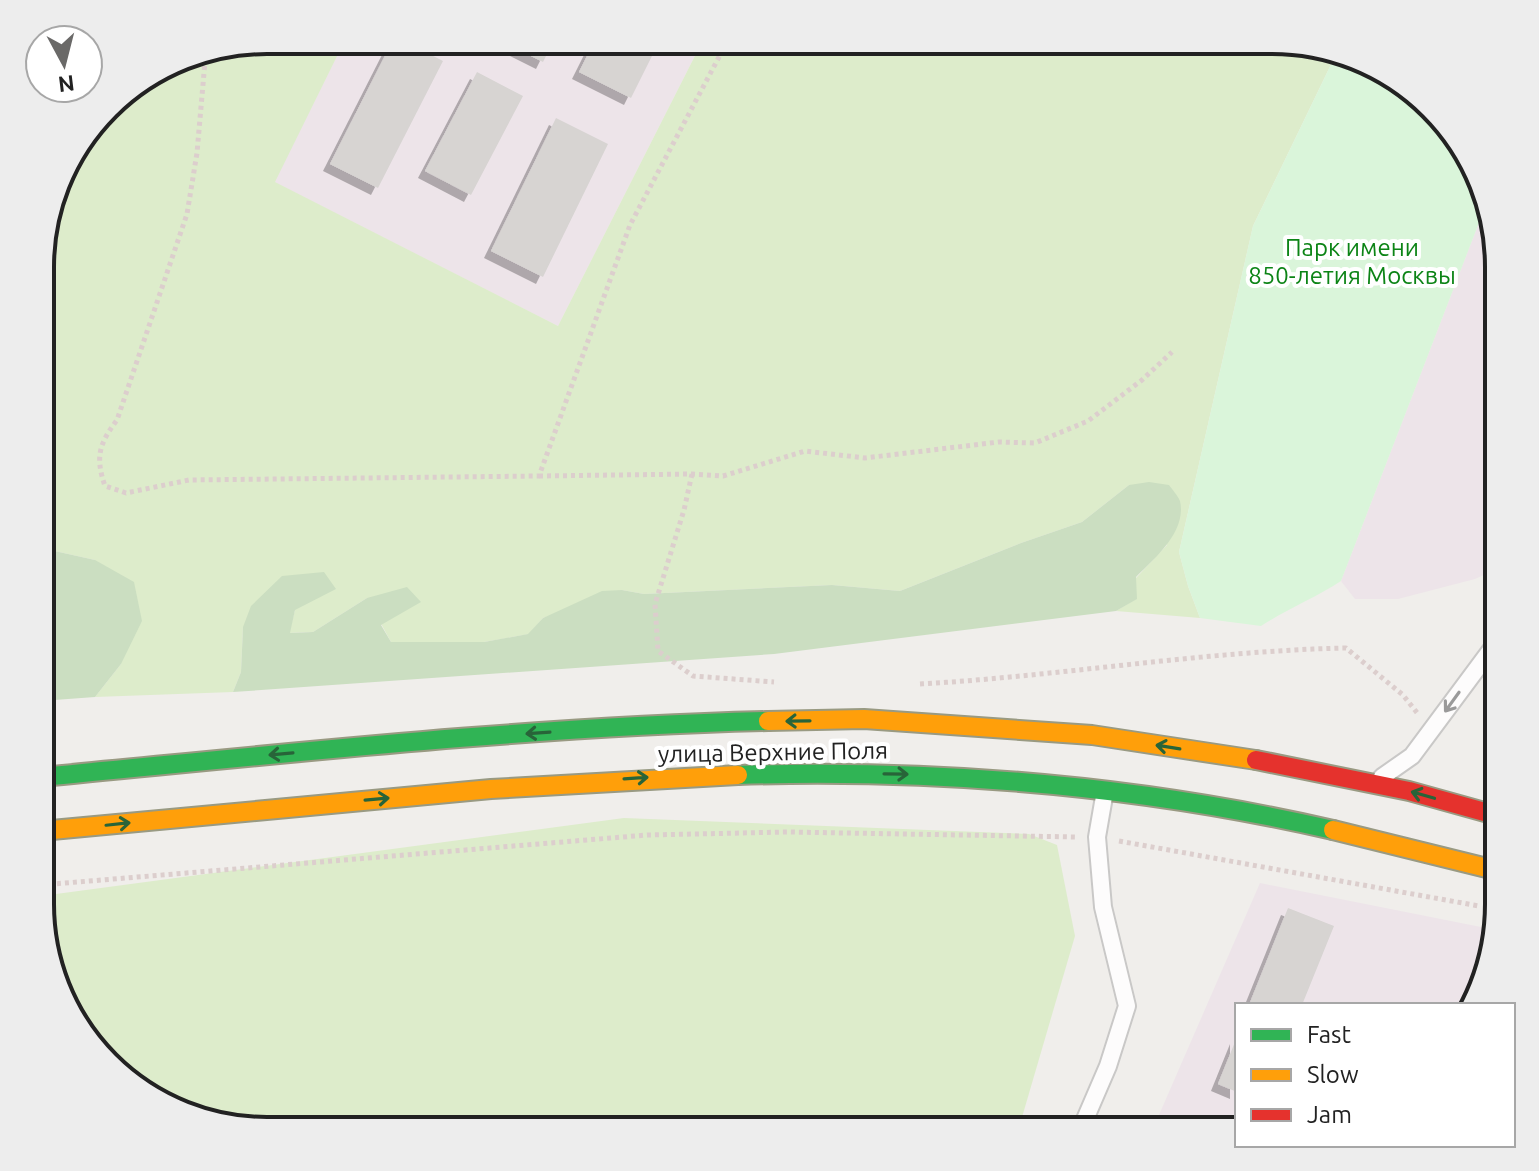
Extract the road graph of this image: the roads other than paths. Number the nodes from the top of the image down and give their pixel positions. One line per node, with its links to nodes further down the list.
1 (1485, 658): 3 (lane, one-way to 3)
2 (54, 776): 3 (main road, улица Верхние Поля, one-way to 2)
3 (1372, 784): 5 (main road, улица Верхние Поля, one-way to 3)
4 (1105, 790): 6 (main road, улица Верхние Поля, one-way to 4); 7 (main road, улица Верхние Поля); 8 (lane)
5 (1485, 812)
6 (54, 830)
7 (1485, 868)
8 (1086, 1117)

